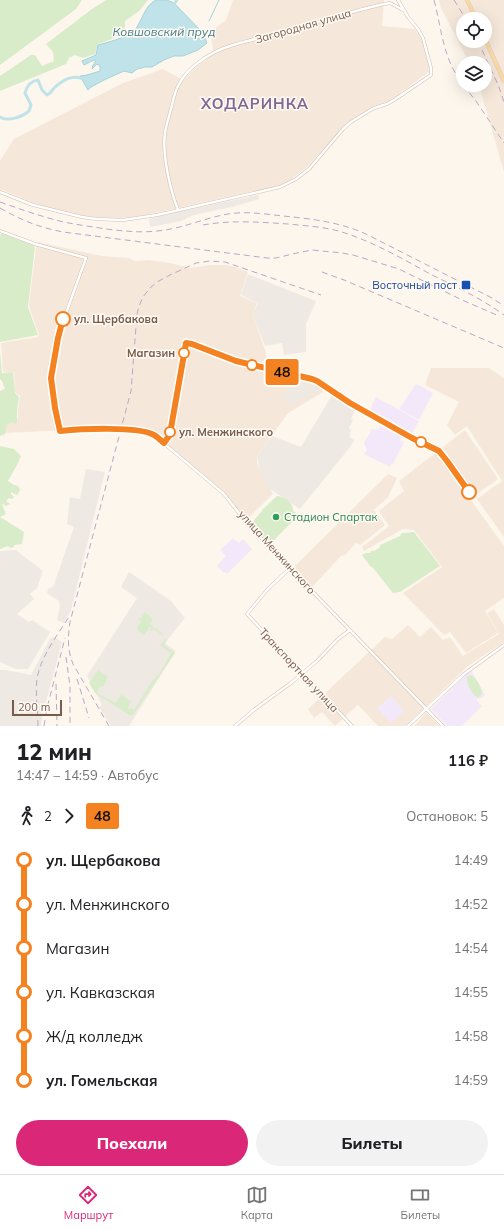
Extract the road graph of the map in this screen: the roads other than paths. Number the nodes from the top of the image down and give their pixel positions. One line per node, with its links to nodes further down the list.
1 (398, 0): 4 (street)
2 (467, 0): 5 (main road)
3 (390, 1): 4 (street); 9 (street, Загородная улица)
4 (404, 10): 9 (street)
5 (473, 12)
6 (489, 48): 7 (main road)
7 (504, 81)
8 (0, 192): 9 (street)
9 (178, 210)
10 (0, 230): 11 (street, улица Менжинского)
11 (290, 568): 12 (street, улица Менжинского); 14 (street, Транспортная улица)
12 (350, 630): 14 (street); 15 (street, улица Менжинского)
13 (504, 645): 15 (street)
14 (302, 674): 16 (street); 17 (street, Транспортная улица)
15 (427, 709): 18 (street); 19 (street, улица Менжинского)
16 (235, 726)
17 (352, 726)
18 (408, 726)
19 (443, 726)

